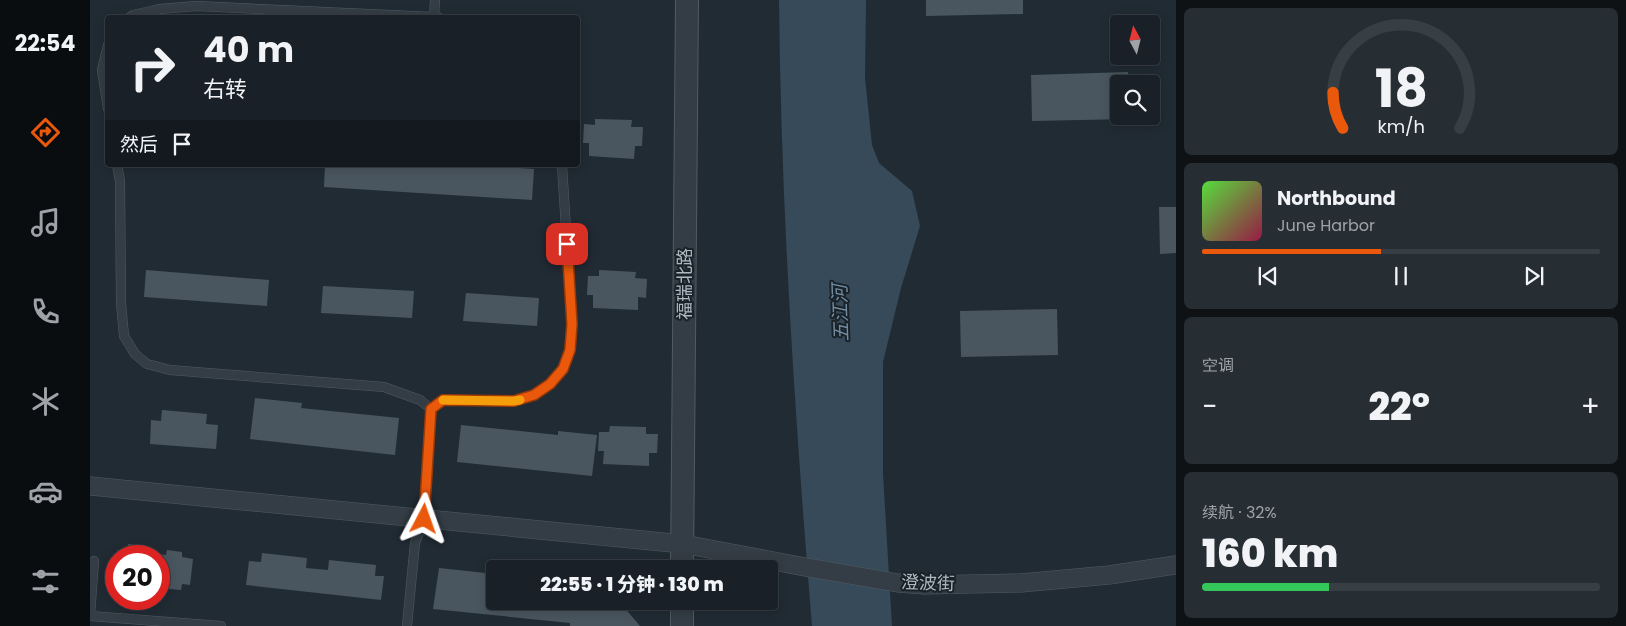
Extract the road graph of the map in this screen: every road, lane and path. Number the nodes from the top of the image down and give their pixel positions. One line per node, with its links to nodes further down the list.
1 (435, 0): 5 (lane)
2 (687, 0): 13 (street, 福瑞北路)
3 (133, 15): 4 (lane)
4 (391, 15)
5 (434, 15)
6 (105, 58): 7 (lane)
7 (105, 90)
8 (117, 167): 10 (lane)
9 (562, 167): 10 (lane)
10 (431, 409): 12 (lane)
11 (90, 486): 12 (street, 澄波街)
12 (424, 519): 13 (street, 澄波街); 20 (lane)
13 (682, 544): 14 (street, 福瑞北路); 16 (street, 澄波街)
14 (682, 560)
15 (94, 562): 18 (lane)
16 (1176, 565)
17 (682, 610): 21 (street)
18 (90, 615): 19 (lane)
19 (221, 626)
20 (407, 626)
21 (682, 626)

